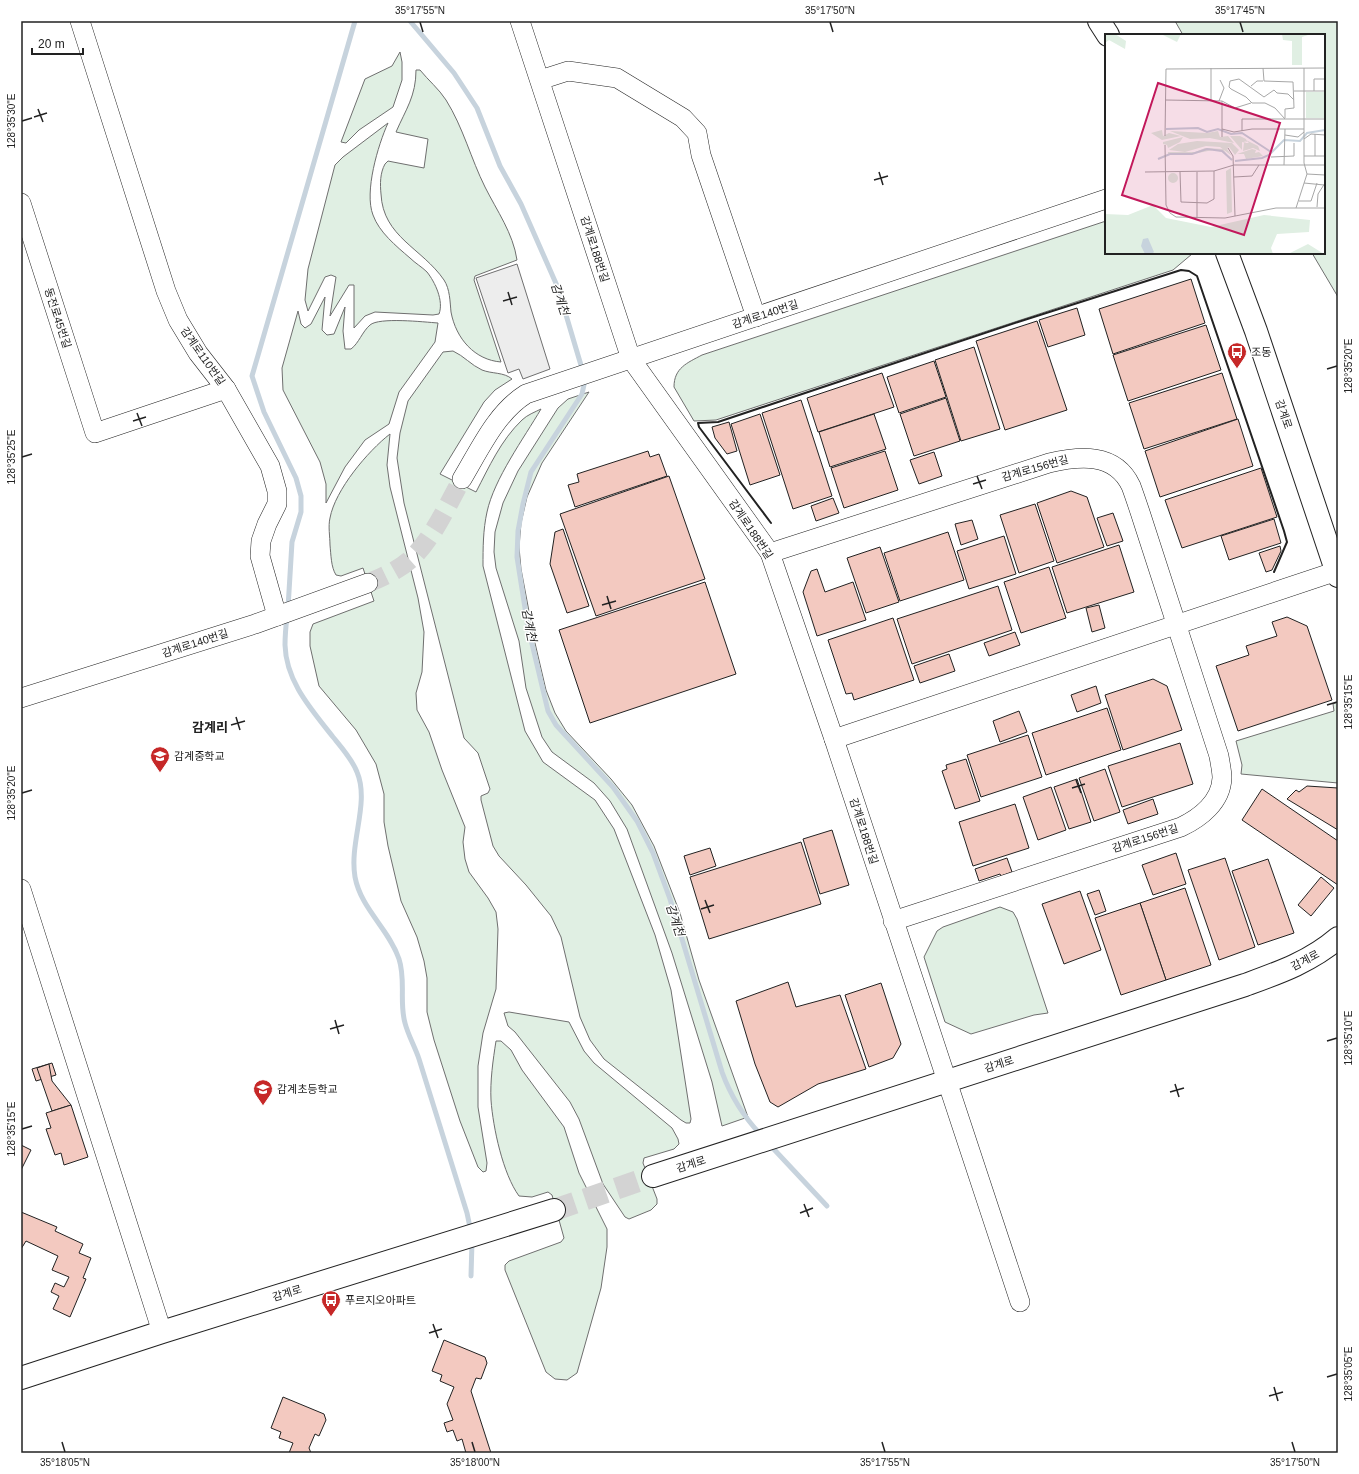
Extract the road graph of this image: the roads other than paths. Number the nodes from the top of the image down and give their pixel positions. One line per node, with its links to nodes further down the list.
1 (80, 21): 11 (street, 감계로110번길)
2 (520, 21): 5 (street, 감계로188번길)
3 (1099, 21): 4 (main road)
4 (1107, 34)
5 (540, 80): 9 (street); 10 (street, 감계로188번길)
6 (1105, 200): 9 (street, 감계로140번길)
7 (21, 203): 11 (street, 동전로45번길)
8 (1227, 254): 14 (main road, 감계로)
9 (756, 317): 10 (street, 감계로140번길)
10 (631, 359): 12 (street, 감계로140번길); 13 (street, 감계로188번길)
11 (226, 389): 16 (street, 감계로110번길)
12 (462, 480)
13 (770, 554): 17 (street, 감계로156번길); 19 (street, 감계로188번길)
14 (1337, 574): 17 (street)
15 (368, 583): 16 (street, 감계로140번길)
16 (277, 616): 18 (street, 감계로140번길)
17 (1177, 624): 19 (street); 21 (street, 감계로156번길)
18 (21, 698)
19 (834, 739): 21 (street, 감계로188번길)
20 (21, 889): 27 (street)
21 (893, 921): 23 (street, 감계로188번길)
22 (1338, 938): 23 (main road, 감계로)
23 (946, 1081): 24 (main road, 감계로); 26 (street, 감계로188번길)
24 (653, 1176)
25 (554, 1210): 27 (main road, 감계로)
26 (1020, 1302)
27 (162, 1332): 28 (main road, 감계로)
28 (21, 1378)

